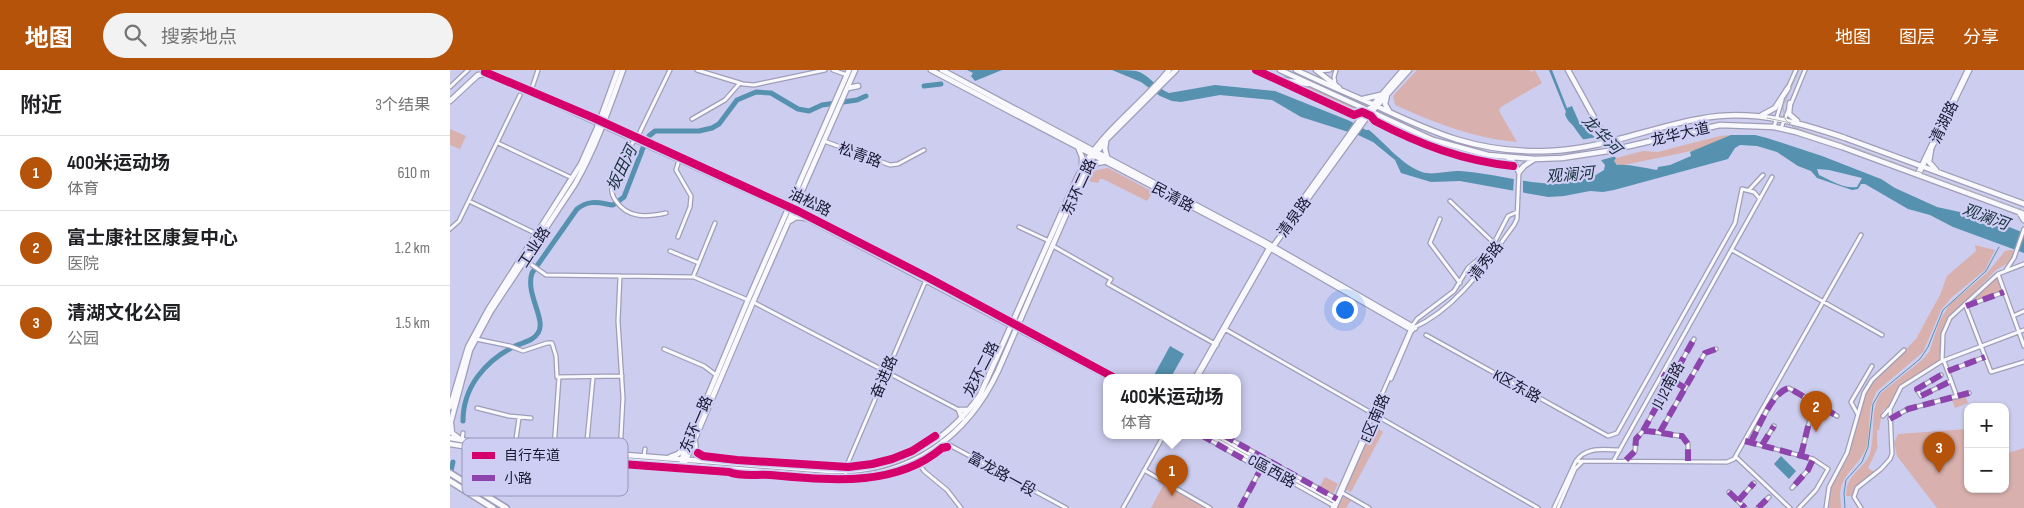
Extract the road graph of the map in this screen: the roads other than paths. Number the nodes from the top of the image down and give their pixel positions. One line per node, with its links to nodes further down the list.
1 (468, 70): 34 (street)
2 (538, 70): 38 (street)
3 (618, 70): 58 (main road, 工业路)
4 (623, 70): 58 (main road, 工业路)
5 (670, 70): 63 (street)
6 (697, 70): 29 (street)
7 (825, 70): 29 (street)
8 (833, 70): 28 (street)
9 (849, 70): 28 (main road, 东环一路)
10 (855, 70): 35 (main road, 东环一路)
11 (931, 70): 67 (main road, 民清路)
12 (942, 70): 67 (main road, 民清路)
13 (1169, 70): 30 (main road, 东环二路)
14 (1176, 70): 30 (main road, 东环二路)
15 (1258, 70): 31 (main road)
16 (1280, 70): 31 (main road, 龙华大道)
17 (1296, 70): 37 (main road, 龙华大道)
18 (1317, 70): 19 (street); 32 (main road)
19 (1330, 70)
20 (1336, 70): 32 (street)
21 (1403, 70): 40 (main road, 清泉路)
22 (1409, 70): 40 (main road, 清泉路)
23 (1570, 70): 68 (main road)
24 (1796, 70): 36 (street)
25 (1805, 70): 46 (street)
26 (1968, 70): 72 (street, 清湖路); 78 (street, 清湖路)
27 (485, 72): 38 (street, 油松路); 43 (main road); 45 (main road)
28 (847, 76): 39 (main road, 东环一路)
29 (740, 83): 55 (street)
30 (1159, 84): 42 (main road, 东环二路)
31 (1314, 85): 47 (main road, 龙华大道)
32 (1336, 85): 37 (main road)
33 (858, 86): 35 (main road)
34 (450, 87)
35 (846, 88): 39 (main road, 东环一路)
36 (1788, 88): 52 (main road); 53 (street)
37 (1342, 91): 44 (main road, 龙华大道)
38 (530, 92): 58 (street, 油松路)
39 (842, 94): 50 (main road, 东环一路)
40 (1385, 94): 44 (main road); 48 (main road, 清泉路); 51 (main road)
41 (520, 95): 66 (street)
42 (1148, 95): 62 (main road, 东环二路); 65 (main road, 东环二路)
43 (450, 97)
44 (1360, 99): 48 (main road, 龙华大道)
45 (450, 101)
46 (1790, 103): 56 (street); 59 (main road)
47 (1356, 104): 49 (main road, 龙华大道); 57 (main road)
48 (1374, 106): 49 (main road, 清泉路); 51 (main road, 龙华大道)
49 (1369, 111): 54 (main road, 龙华大道); 57 (main road, 清泉路)
50 (833, 112): 64 (main road, 东环一路); 92 (main road, 东环一路)
51 (1392, 114): 68 (main road, 龙华大道)
52 (1756, 116): 53 (main road, 龙华大道); 68 (main road, 龙华大道)
53 (1775, 117): 56 (main road, 龙华大道); 60 (street)
54 (1384, 118): 57 (main road); 74 (main road, 龙华大道)
55 (692, 119)
56 (1784, 119): 59 (main road, 龙华大道); 61 (street)
57 (1361, 122): 111 (main road, 清泉路)
58 (602, 123): 63 (street, 油松路); 85 (main road, 工业路); 105 (main road, 工业路)
59 (1802, 124): 78 (main road, 龙华大道)
60 (1774, 127): 61 (main road, 龙华大道); 71 (main road, 龙华大道)
61 (1781, 128): 81 (main road, 龙华大道)
62 (1106, 139): 73 (main road, 东环二路); 77 (main road)
63 (638, 140): 69 (street, 油松路); 95 (street)
64 (824, 141): 70 (street, 松青路); 88 (main road, 东环一路)
65 (1100, 141): 67 (main road); 73 (main road, 东环二路)
66 (498, 143): 85 (street); 90 (street)
67 (1078, 144): 73 (main road, 民清路); 79 (main road)
68 (1607, 144): 71 (main road)
69 (651, 146): 76 (street, 油松路); 92 (street, 油松路)
70 (924, 150)
71 (1612, 150): 75 (main road, 龙华大道)
72 (1931, 150): 78 (street, 清湖路); 82 (main road)
73 (1094, 152): 77 (main road, 民清路); 79 (main road, 东环二路)
74 (1507, 157): 75 (main road, 龙华大道); 80 (main road)
75 (1535, 159): 80 (main road)
76 (679, 160): 92 (street, 油松路); 107 (street)
77 (1106, 160): 79 (main road); 111 (main road, 民清路)
78 (1922, 166): 81 (street, 清湖路); 82 (main road, 龙华大道)
79 (1084, 168): 108 (main road, 东环二路); 110 (main road, 东环二路)
80 (1519, 172): 93 (street, 清秀路)
81 (1918, 174): 94 (main road, 龙华大道)
82 (1942, 174): 91 (main road, 龙华大道)
83 (1763, 175): 86 (street)
84 (1772, 177): 87 (street)
85 (573, 178): 105 (main road, 工业路)
86 (1749, 190): 87 (street); 136 (street, K区东路)
87 (1760, 198): 112 (street)
88 (798, 199): 92 (main road, 东环一路); 97 (main road)
89 (1450, 201): 109 (street)
90 (469, 202): 103 (street); 105 (street)
91 (2024, 204)
92 (791, 209): 97 (street, 油松路); 101 (main road, 东环一路); 126 (main road, 东环一路)
93 (1517, 212): 109 (street); 132 (street, 清秀路)
94 (2017, 212): 96 (main road, 龙华大道); 99 (main road)
95 (666, 213)
96 (2024, 214)
97 (806, 217): 101 (main road); 123 (street, 油松路)
98 (1440, 219): 124 (street)
99 (2024, 220)
100 (715, 223): 116 (street)
101 (787, 223): 126 (main road, 东环一路)
102 (1019, 226): 108 (street)
103 (450, 229)
104 (2024, 229): 114 (street)
105 (539, 234): 115 (main road, 工业路); 169 (main road, 工业路)
106 (1861, 234): 127 (street)
107 (678, 237)
108 (1049, 241): 131 (main road, 东环二路)
109 (1494, 243): 124 (street)
110 (1053, 246): 131 (main road, 东环二路); 140 (street)
111 (1271, 247): 132 (main road, 民清路); 133 (street, 清泉路)
112 (1732, 250): 127 (street); 156 (street)
113 (670, 251): 116 (street)
114 (2015, 256): 118 (street); 119 (street)
115 (525, 260): 121 (street); 138 (main road, 工业路)
116 (699, 263): 122 (street)
117 (2024, 264): 118 (street)
118 (2019, 266): 119 (street)
119 (2006, 271): 120 (street)
120 (1998, 274): 125 (street); 128 (street)
121 (620, 276): 122 (street); 160 (street)
122 (693, 277): 126 (street)
123 (926, 279): 131 (street, 油松路); 151 (street, 奋进路)
124 (1460, 283): 132 (street)
125 (2004, 292): 128 (street); 130 (street)
126 (750, 301): 151 (street); 157 (main road, 东环一路); 187 (main road, 东环一路)
127 (1823, 302): 137 (street); 200 (street)
128 (1966, 305): 142 (street); 147 (street)
129 (2024, 312): 130 (street)
130 (2013, 316): 135 (street)
131 (1015, 326): 153 (street, 油松路); 154 (street, 油松路); 173 (main road, 龙环二路); 201 (main road, 龙环二路)
132 (1412, 328): 174 (street, E区南路)
133 (1224, 329): 140 (street, 清泉路); 174 (street)
134 (2024, 330): 135 (street)
135 (2019, 332): 141 (street); 142 (street)
136 (1426, 335)
137 (1882, 335)
138 (476, 339): 161 (street); 182 (main road, 工业路)
139 (1694, 339): 163 (street, J1 J2南路)
140 (1216, 344): 155 (street, 清泉路)
141 (2024, 346)
142 (1982, 347): 146 (street); 147 (street)
143 (664, 349): 157 (street)
144 (1716, 349): 165 (street)
145 (1904, 350): 152 (street)
146 (1986, 357): 148 (street); 150 (street)
147 (1943, 361): 150 (street); 171 (street)
148 (2024, 362)
149 (1872, 366): 158 (street)
150 (1948, 371): 164 (street)
151 (886, 372): 172 (street); 231 (street, 奋进路)
152 (1880, 372): 158 (street); 175 (street)
153 (1103, 374)
154 (1107, 374)
155 (1199, 374)
156 (1662, 374): 163 (street); 209 (street)
157 (716, 375): 203 (main road, 东环一路)
158 (1867, 375): 175 (street)
159 (1941, 375): 164 (street)
160 (622, 376): 162 (street); 192 (street)
161 (559, 377): 162 (street); 190 (street)
162 (593, 377): 191 (street)
163 (1671, 380): 165 (street); 184 (street, J1 J2南路)
164 (1951, 381): 167 (street)
165 (1685, 388): 185 (street)
166 (1969, 393): 167 (street)
167 (1957, 397): 181 (street)
168 (1814, 402): 176 (street); 202 (street); 210 (street)
169 (450, 407)
170 (477, 408): 178 (street)
171 (1890, 409): 177 (street); 181 (street)
172 (960, 410): 173 (main road); 180 (main road)
173 (969, 410): 180 (main road, 龙环二路)
174 (1375, 414): 235 (street, E区南路); 250 (street)
175 (1858, 414): 256 (street)
176 (1837, 416)
177 (1884, 416)
178 (519, 418): 179 (street); 189 (street)
179 (531, 418)
180 (962, 418): 193 (main road, 龙环二路)
181 (1890, 419): 257 (street)
182 (450, 424): 199 (main road)
183 (1774, 426): 205 (street)
184 (1642, 430): 185 (street); 220 (street, J1 J2南路)
185 (1660, 432): 224 (street)
186 (463, 433): 188 (street)
187 (696, 437): 215 (main road, 东环一路); 225 (main road)
188 (464, 438)
189 (517, 438)
190 (555, 438)
191 (587, 438)
192 (621, 438)
193 (939, 439): 201 (street, 富龙路一段); 231 (main road, 龙环二路)
194 (1162, 439): 229 (street)
195 (1209, 439): 228 (street)
196 (1215, 439): 228 (street, C區西路)
197 (1222, 439): 241 (street)
198 (1230, 439): 241 (street)
199 (462, 440)
200 (1746, 441): 202 (street); 212 (street)
201 (944, 442): 216 (main road, 龙环二路); 245 (street, 富龙路一段)
202 (1751, 442): 205 (street)
203 (688, 443): 213 (main road); 215 (main road, 东环一路)
204 (450, 444): 206 (main road, 龙环二路)
205 (1762, 445): 210 (street)
206 (460, 447): 207 (main road)
207 (450, 449)
208 (645, 449): 211 (street)
209 (1620, 450): 219 (street); 223 (street)
210 (1801, 455): 217 (street)
211 (644, 456): 213 (main road, 龙环二路); 214 (main road, 龙环二路)
212 (1736, 457): 224 (street); 254 (street)
213 (664, 458): 215 (main road, 龙环二路)
214 (628, 459)
215 (684, 459): 225 (main road, 龙环二路); 226 (main road, 东环一路)
216 (916, 459): 231 (main road, 龙环二路); 244 (street)
217 (1813, 459): 234 (street); 255 (street)
218 (1586, 460): 219 (street); 223 (street); 251 (street)
219 (1614, 460): 220 (street)
220 (1626, 460): 224 (street)
221 (628, 461): 222 (main road, 龙环二路)
222 (634, 461): 226 (main road, 龙环二路); 227 (street)
223 (1576, 461): 251 (street)
224 (1688, 461)
225 (710, 462): 231 (main road, 龙环二路)
226 (684, 465): 231 (main road, 龙环二路)
227 (634, 467)
228 (1262, 467): 241 (street, C區西路); 248 (street)
229 (1144, 470): 246 (street); 247 (street)
230 (450, 473): 232 (highway)
231 (845, 474)
232 (462, 480)
233 (1754, 483): 240 (street)
234 (1792, 488)
235 (1342, 492): 241 (street, E区南路); 249 (street)
236 (1729, 492): 240 (street)
237 (474, 496): 242 (highway)
238 (487, 496): 243 (highway)
239 (1769, 496): 253 (street)
240 (1738, 501): 252 (street)
241 (1335, 504)
242 (493, 508)
243 (506, 508)
244 (961, 508)
245 (1066, 508)
246 (1123, 508)
247 (1210, 508)
248 (1240, 508)
249 (1369, 508)
250 (1537, 508)
251 (1556, 508)
252 (1745, 508)
253 (1758, 508)
254 (1790, 508)
255 (1799, 508)
256 (1826, 508)
257 (1861, 508)

